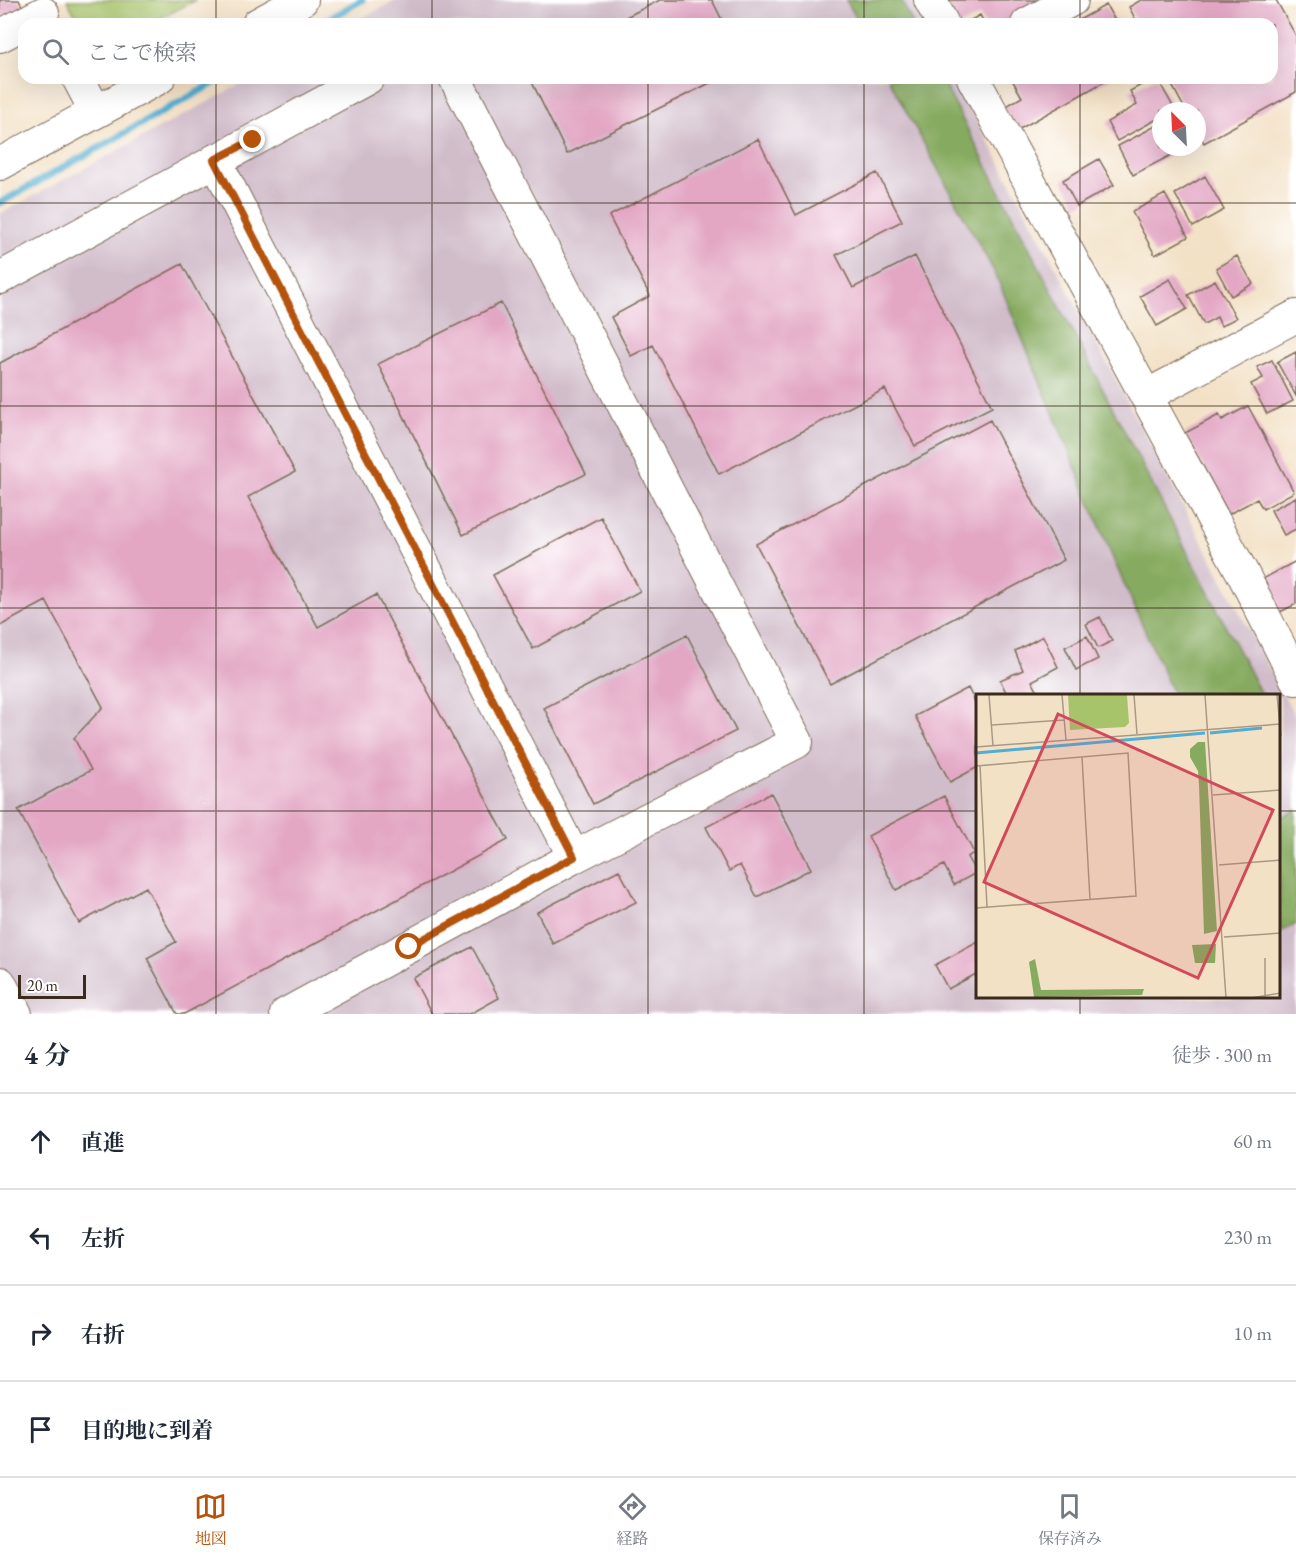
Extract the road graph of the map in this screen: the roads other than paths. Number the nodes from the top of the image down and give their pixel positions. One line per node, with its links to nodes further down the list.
1 (302, 0): 4 (street)
2 (930, 0): 5 (street)
3 (1072, 0): 6 (street)
4 (269, 18)
5 (940, 18)
6 (1038, 18)
7 (18, 26): 8 (street)
8 (0, 36)
9 (81, 84): 14 (street)
10 (148, 84): 14 (street)
11 (357, 84): 15 (street)
12 (458, 84): 21 (street)
13 (976, 84): 19 (street)
14 (96, 112): 16 (street)
15 (214, 160): 17 (street); 21 (street)
16 (0, 164)
17 (0, 278)
18 (1296, 316): 19 (street)
19 (1146, 396): 20 (street)
20 (1296, 679)
21 (574, 857): 24 (street)
22 (0, 983): 23 (street)
23 (16, 1014)
24 (286, 1014)

